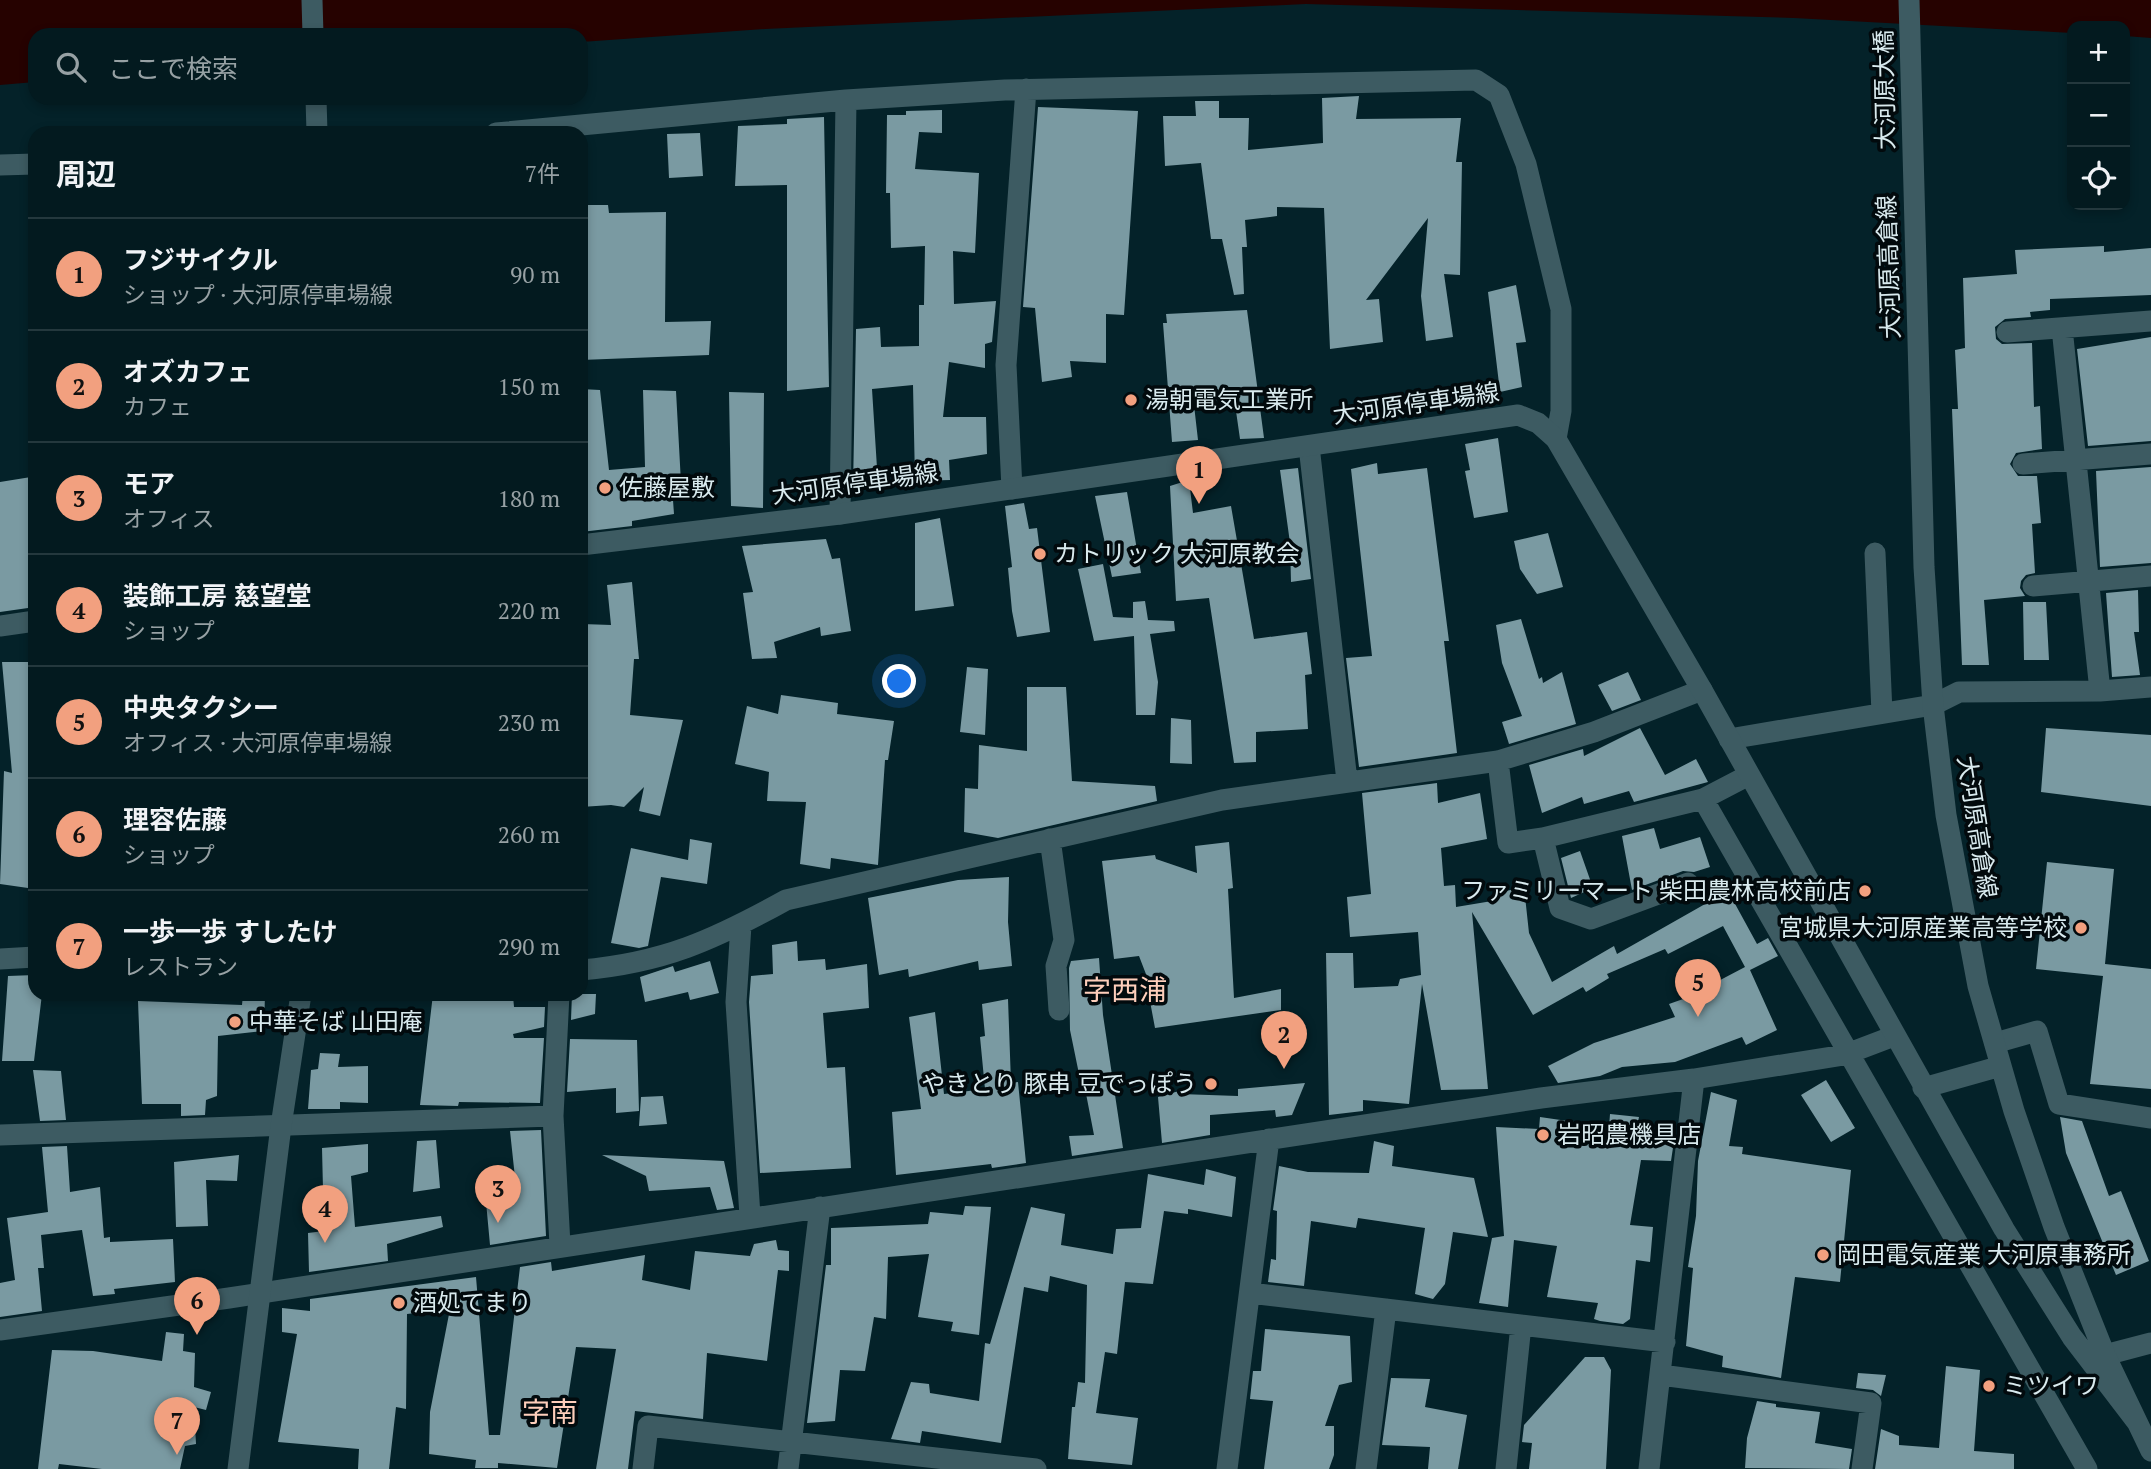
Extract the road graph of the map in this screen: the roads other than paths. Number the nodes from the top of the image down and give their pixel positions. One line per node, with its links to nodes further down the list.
1 (312, 0): 3 (street)
2 (1909, 0): 11 (street, 大河原大橋)
3 (313, 28)
4 (1026, 89): 5 (street); 15 (street); 20 (street)
5 (846, 100): 8 (street); 21 (street)
6 (316, 105): 7 (street)
7 (317, 126)
8 (570, 126)
9 (28, 164): 10 (street)
10 (0, 165)
11 (1913, 180): 32 (street, 大河原高倉線)
12 (2151, 321): 13 (street)
13 (2063, 328): 14 (street); 18 (street)
14 (2007, 332)
15 (1556, 439): 16 (street, 大河原停車場線); 30 (street, 大河原停車場線)
16 (1309, 446): 20 (street, 大河原停車場線); 37 (street)
17 (2151, 454): 18 (street)
18 (2076, 460): 19 (street); 25 (street)
19 (2023, 464)
20 (1012, 489): 21 (street, 大河原停車場線)
21 (840, 514): 22 (street, 大河原停車場線)
22 (588, 544)
23 (1875, 553): 33 (street)
24 (2151, 576): 25 (street)
25 (2089, 581): 26 (street); 31 (street)
26 (2033, 586)
27 (28, 622): 28 (street)
28 (0, 626)
29 (2151, 687): 31 (street)
30 (1702, 690): 34 (street, 大河原停車場線); 35 (street)
31 (2100, 691): 32 (street)
32 (1933, 705): 33 (street); 50 (street, 大河原高倉線)
33 (1882, 713): 34 (street)
34 (1729, 739): 36 (street, 大河原停車場線)
35 (1498, 761): 37 (street); 39 (street)
36 (1749, 775): 38 (street); 49 (street, 大河原停車場線)
37 (1347, 782): 40 (street)
38 (1703, 799): 39 (street); 51 (street)
39 (1544, 838): 41 (street)
40 (1050, 839): 42 (street); 48 (street)
41 (1688, 883)
42 (741, 925): 45 (street); 61 (street)
43 (28, 958): 44 (street)
44 (0, 960)
45 (588, 970)
46 (301, 1001): 57 (street)
47 (559, 1001): 55 (street)
48 (1059, 1010)
49 (1894, 1037): 51 (street); 54 (street, 大河原停車場線)
50 (1995, 1043): 52 (street, 大河原高倉線); 56 (street)
51 (1849, 1054): 53 (street); 84 (street)
52 (2001, 1066): 54 (street); 70 (street, 大河原高倉線)
53 (1694, 1079): 59 (street); 68 (street)
54 (1923, 1088): 72 (street, 大河原停車場線)
55 (552, 1116): 57 (street); 62 (street)
56 (2151, 1118)
57 (281, 1126): 58 (street); 63 (street)
58 (0, 1135)
59 (1269, 1139): 60 (street); 64 (street)
60 (821, 1207): 61 (street); 73 (street)
61 (750, 1216): 62 (street)
62 (561, 1245): 63 (street)
63 (259, 1293): 67 (street); 75 (street)
64 (1250, 1293): 65 (street); 79 (street)
65 (1386, 1309): 66 (street); 80 (street)
66 (1521, 1325): 68 (street); 81 (street)
67 (0, 1330)
68 (1665, 1342): 71 (street)
69 (2151, 1343): 70 (street)
70 (2105, 1355): 72 (street, 大河原高倉線)
71 (1661, 1376): 82 (street); 83 (street)
72 (2137, 1422): 74 (street, 大河原高倉線)
73 (791, 1442): 76 (street); 77 (street); 78 (street)
74 (2151, 1451)
75 (238, 1469)
76 (643, 1469)
77 (788, 1469)
78 (1036, 1469)
79 (1227, 1469)
80 (1366, 1469)
81 (1506, 1469)
82 (1649, 1469)
83 (1862, 1469)
84 (2087, 1469)

